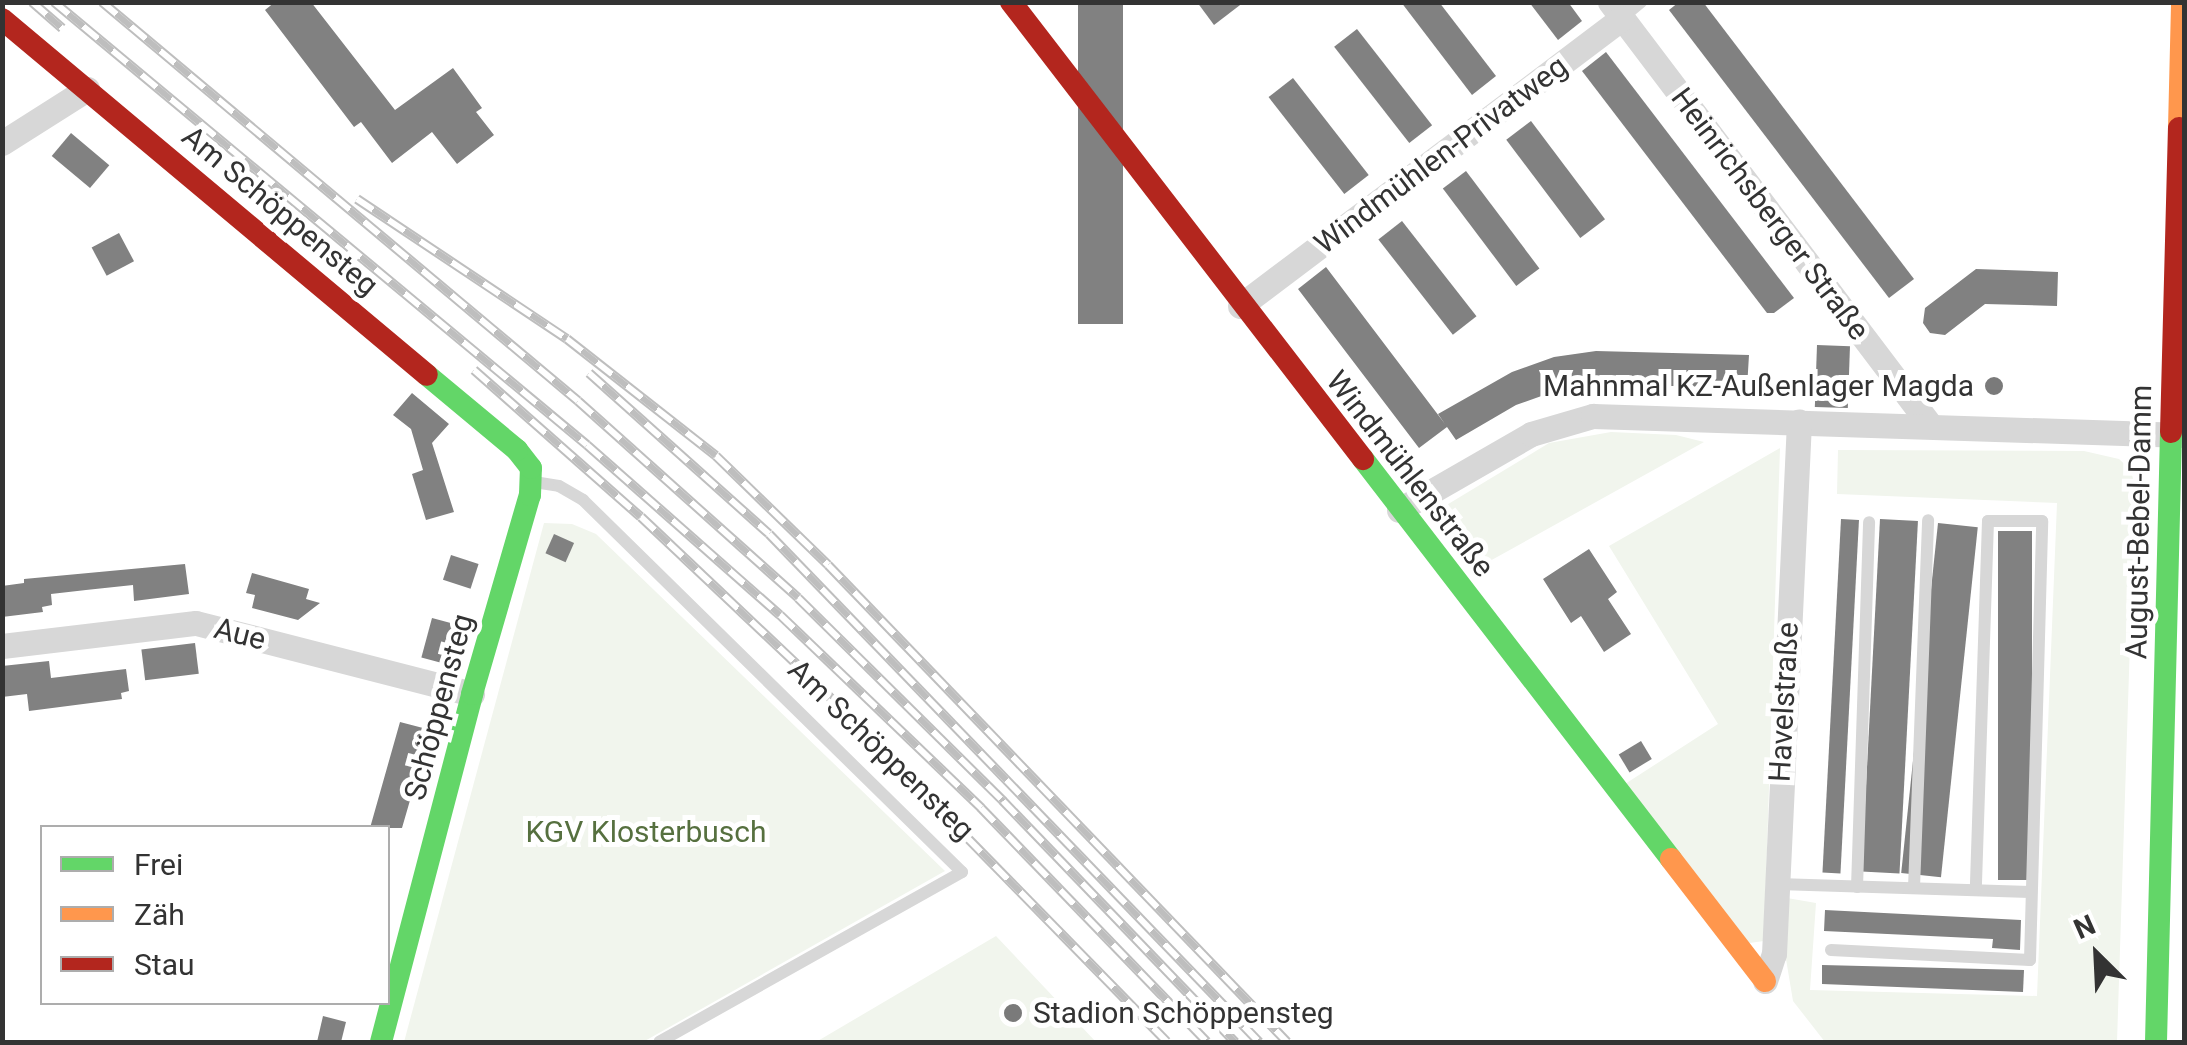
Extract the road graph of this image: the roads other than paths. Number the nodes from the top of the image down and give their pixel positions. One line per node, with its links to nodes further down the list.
1 (1010, 2): 7 (street, Windmühlenstraße)
2 (2182, 2): 10 (street, August-Bebel-Damm)
3 (1625, 8): 7 (street, Windmühlen-Privatweg); 9 (street, Heinrichsberger Straße)
4 (2, 19): 5 (street, Am Schöppensteg)
5 (87, 89): 6 (street); 11 (street, Am Schöppensteg)
6 (2, 142)
7 (1240, 306): 12 (street, Windmühlenstraße)
8 (1799, 422): 9 (street); 12 (street); 17 (street, Havelstraße)
9 (1930, 425): 10 (street)
10 (2178, 435): 26 (street, August-Bebel-Damm)
11 (532, 482): 16 (street, Schöppensteg); 25 (lane, Am Schöppensteg)
12 (1399, 510): 23 (street, Windmühlenstraße)
13 (1928, 520): 19 (lane)
14 (1869, 522): 18 (lane)
15 (2, 646): 16 (street, Aue)
16 (472, 694): 24 (street, Schöppensteg)
17 (1774, 884): 18 (lane); 23 (street, Havelstraße)
18 (1857, 887): 19 (lane)
19 (1914, 888): 20 (lane)
20 (1976, 890): 21 (lane); 21 (lane)
21 (2030, 892): 22 (lane)
22 (1832, 950)
23 (1764, 980)
24 (382, 1042)
25 (658, 1042)
26 (2156, 1042)

